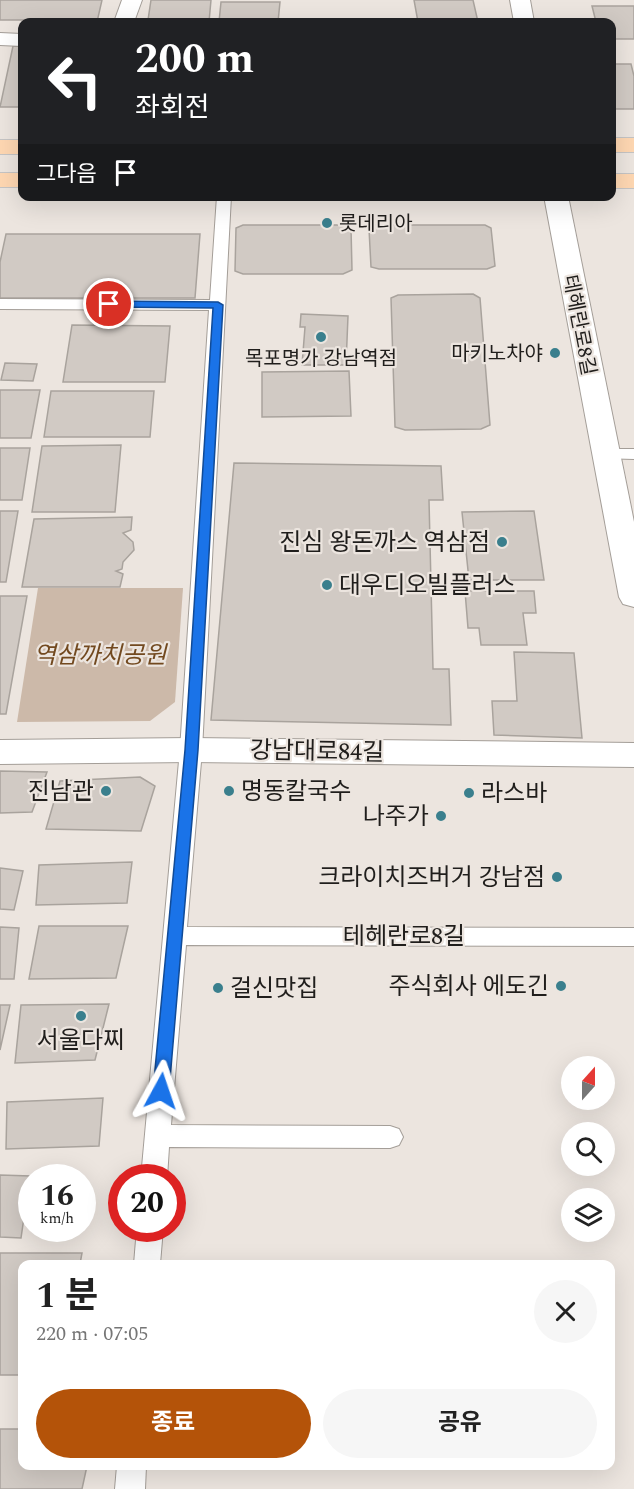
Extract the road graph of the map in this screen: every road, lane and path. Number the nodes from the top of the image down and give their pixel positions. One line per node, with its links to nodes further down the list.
1 (132, 0): 3 (street)
2 (520, 0): 4 (street)
3 (125, 18)
4 (523, 18)
5 (0, 39): 6 (street)
6 (18, 40)
7 (616, 145): 8 (main road)
8 (634, 145)
9 (0, 147): 10 (main road)
10 (18, 147)
11 (0, 180): 12 (main road)
12 (18, 180)
13 (616, 181): 14 (main road)
14 (634, 181)
15 (224, 201): 18 (lane)
16 (557, 201): 19 (street, 테헤란로8길)
17 (0, 304): 18 (lane)
18 (218, 305): 22 (lane)
19 (605, 454): 20 (lane); 21 (street, 테헤란로8길)
20 (634, 454)
21 (634, 597)
22 (191, 750): 23 (street, 강남대로84길); 24 (street, 강남대로84길); 25 (lane)
23 (0, 752)
24 (634, 755)
25 (174, 936): 26 (lane, 테헤란로8길); 27 (lane)
26 (634, 937)
27 (157, 1136): 28 (lane); 29 (lane)
28 (390, 1137)
29 (155, 1164)
30 (149, 1242): 31 (lane)
31 (147, 1260)
32 (132, 1470): 33 (lane)
33 (130, 1489)

